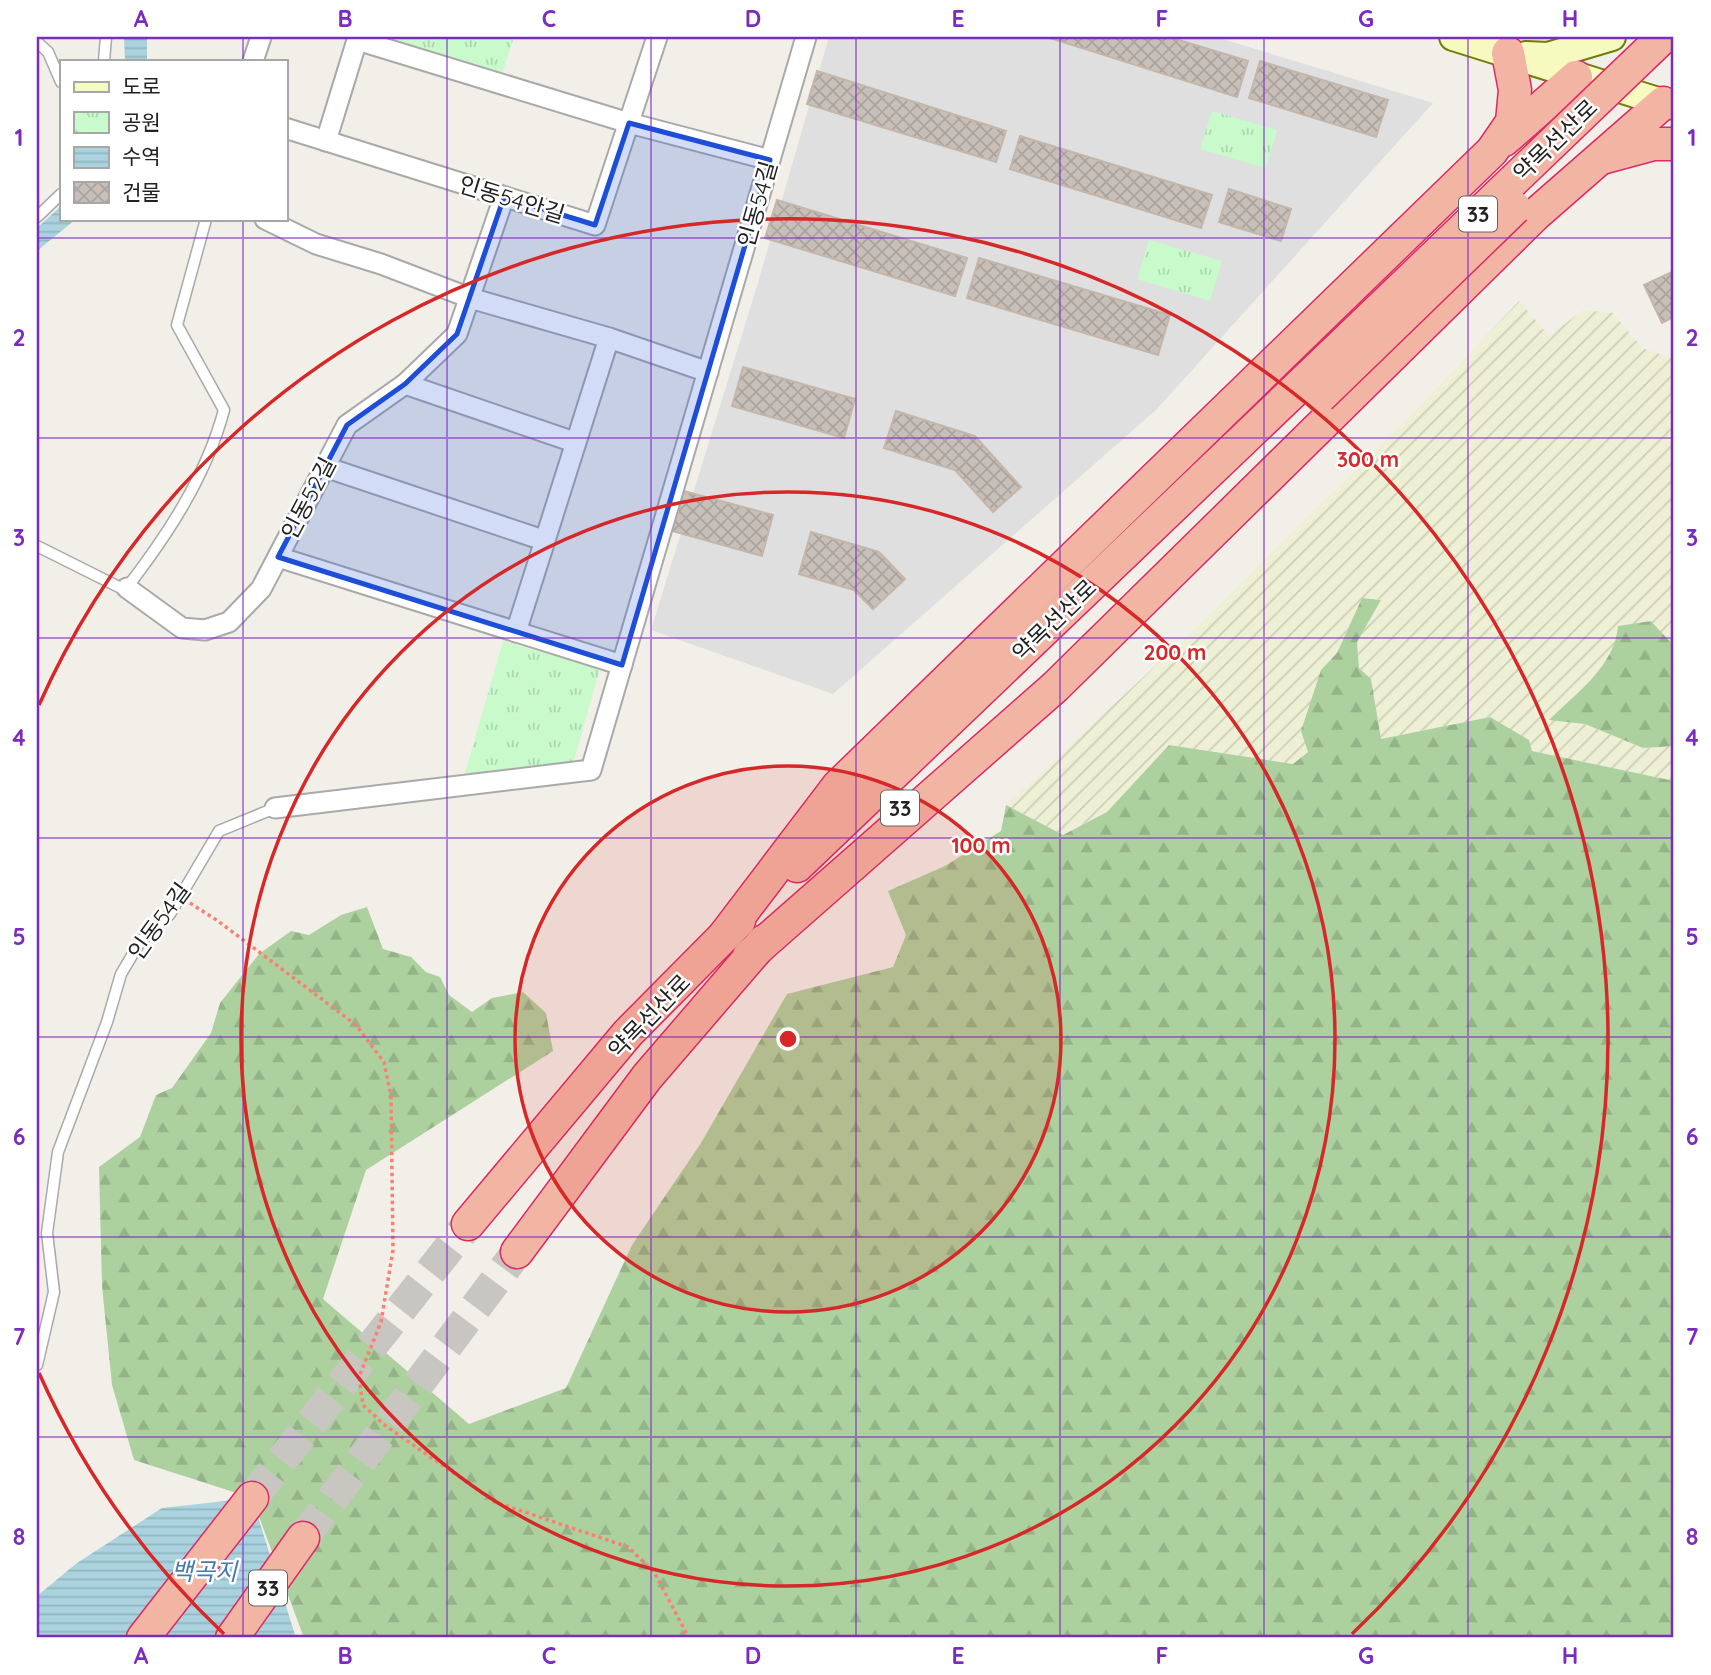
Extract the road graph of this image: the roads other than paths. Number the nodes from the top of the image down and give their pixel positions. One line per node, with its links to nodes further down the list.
1 (106, 37): 13 (lane)
2 (261, 37): 14 (street)
3 (657, 37): 18 (street, 인동54안길)
4 (806, 37): 24 (street, 인동54길)
5 (1453, 37): 11 (main road)
6 (1612, 37): 11 (main road)
7 (1628, 37): 15 (main road)
8 (1663, 37): 34 (highway, 약목선산로 / 33, bridge)
9 (358, 38): 18 (street); 20 (street)
10 (37, 42): 16 (lane)
11 (1508, 53): 15 (main road); 22 (highway)
12 (1674, 55): 34 (highway, 약목선산로 / 33, bridge)
13 (104, 60)
14 (253, 60)
15 (1576, 77): 17 (main road); 22 (highway)
16 (60, 80)
17 (1670, 101): 23 (highway)
18 (629, 123): 24 (street); 26 (street, 인동54안길)
19 (287, 129): 20 (street, 인동54안길)
20 (326, 141): 26 (street, 인동54안길)
21 (1674, 144): 23 (highway)
22 (1492, 151): 44 (highway)
23 (1597, 159): 45 (highway)
24 (770, 160): 32 (street, 인동54길)
25 (60, 195): 27 (lane)
26 (504, 197): 30 (street)
27 (37, 217)
28 (206, 220): 40 (lane)
29 (267, 220): 30 (street)
30 (470, 298): 31 (street); 33 (street, 인동52길)
31 (609, 338): 32 (street); 35 (street)
32 (708, 372): 42 (street, 인동54길)
33 (405, 384): 35 (street); 36 (street, 인동52길)
34 (1307, 394): 44 (highway, 약목선산로 / 33); 45 (highway, 약목선산로 / 33)
35 (575, 442): 37 (street)
36 (324, 467): 37 (street); 39 (street, 인동52길)
37 (543, 540): 41 (street)
38 (37, 546): 40 (lane, 인동52길)
39 (278, 557): 40 (street, 인동52길); 41 (street)
40 (127, 588)
41 (516, 632): 42 (street)
42 (622, 665): 43 (street, 인동54길)
43 (275, 808): 48 (lane, 인동54길)
44 (724, 936): 46 (highway, 약목선산로 / 33)
45 (749, 956): 47 (highway, 약목선산로 / 33)
46 (468, 1224)
47 (517, 1252)
48 (37, 1365)
49 (252, 1498): 51 (highway)
50 (303, 1538): 52 (highway, 33)
51 (143, 1638)
52 (232, 1638)

